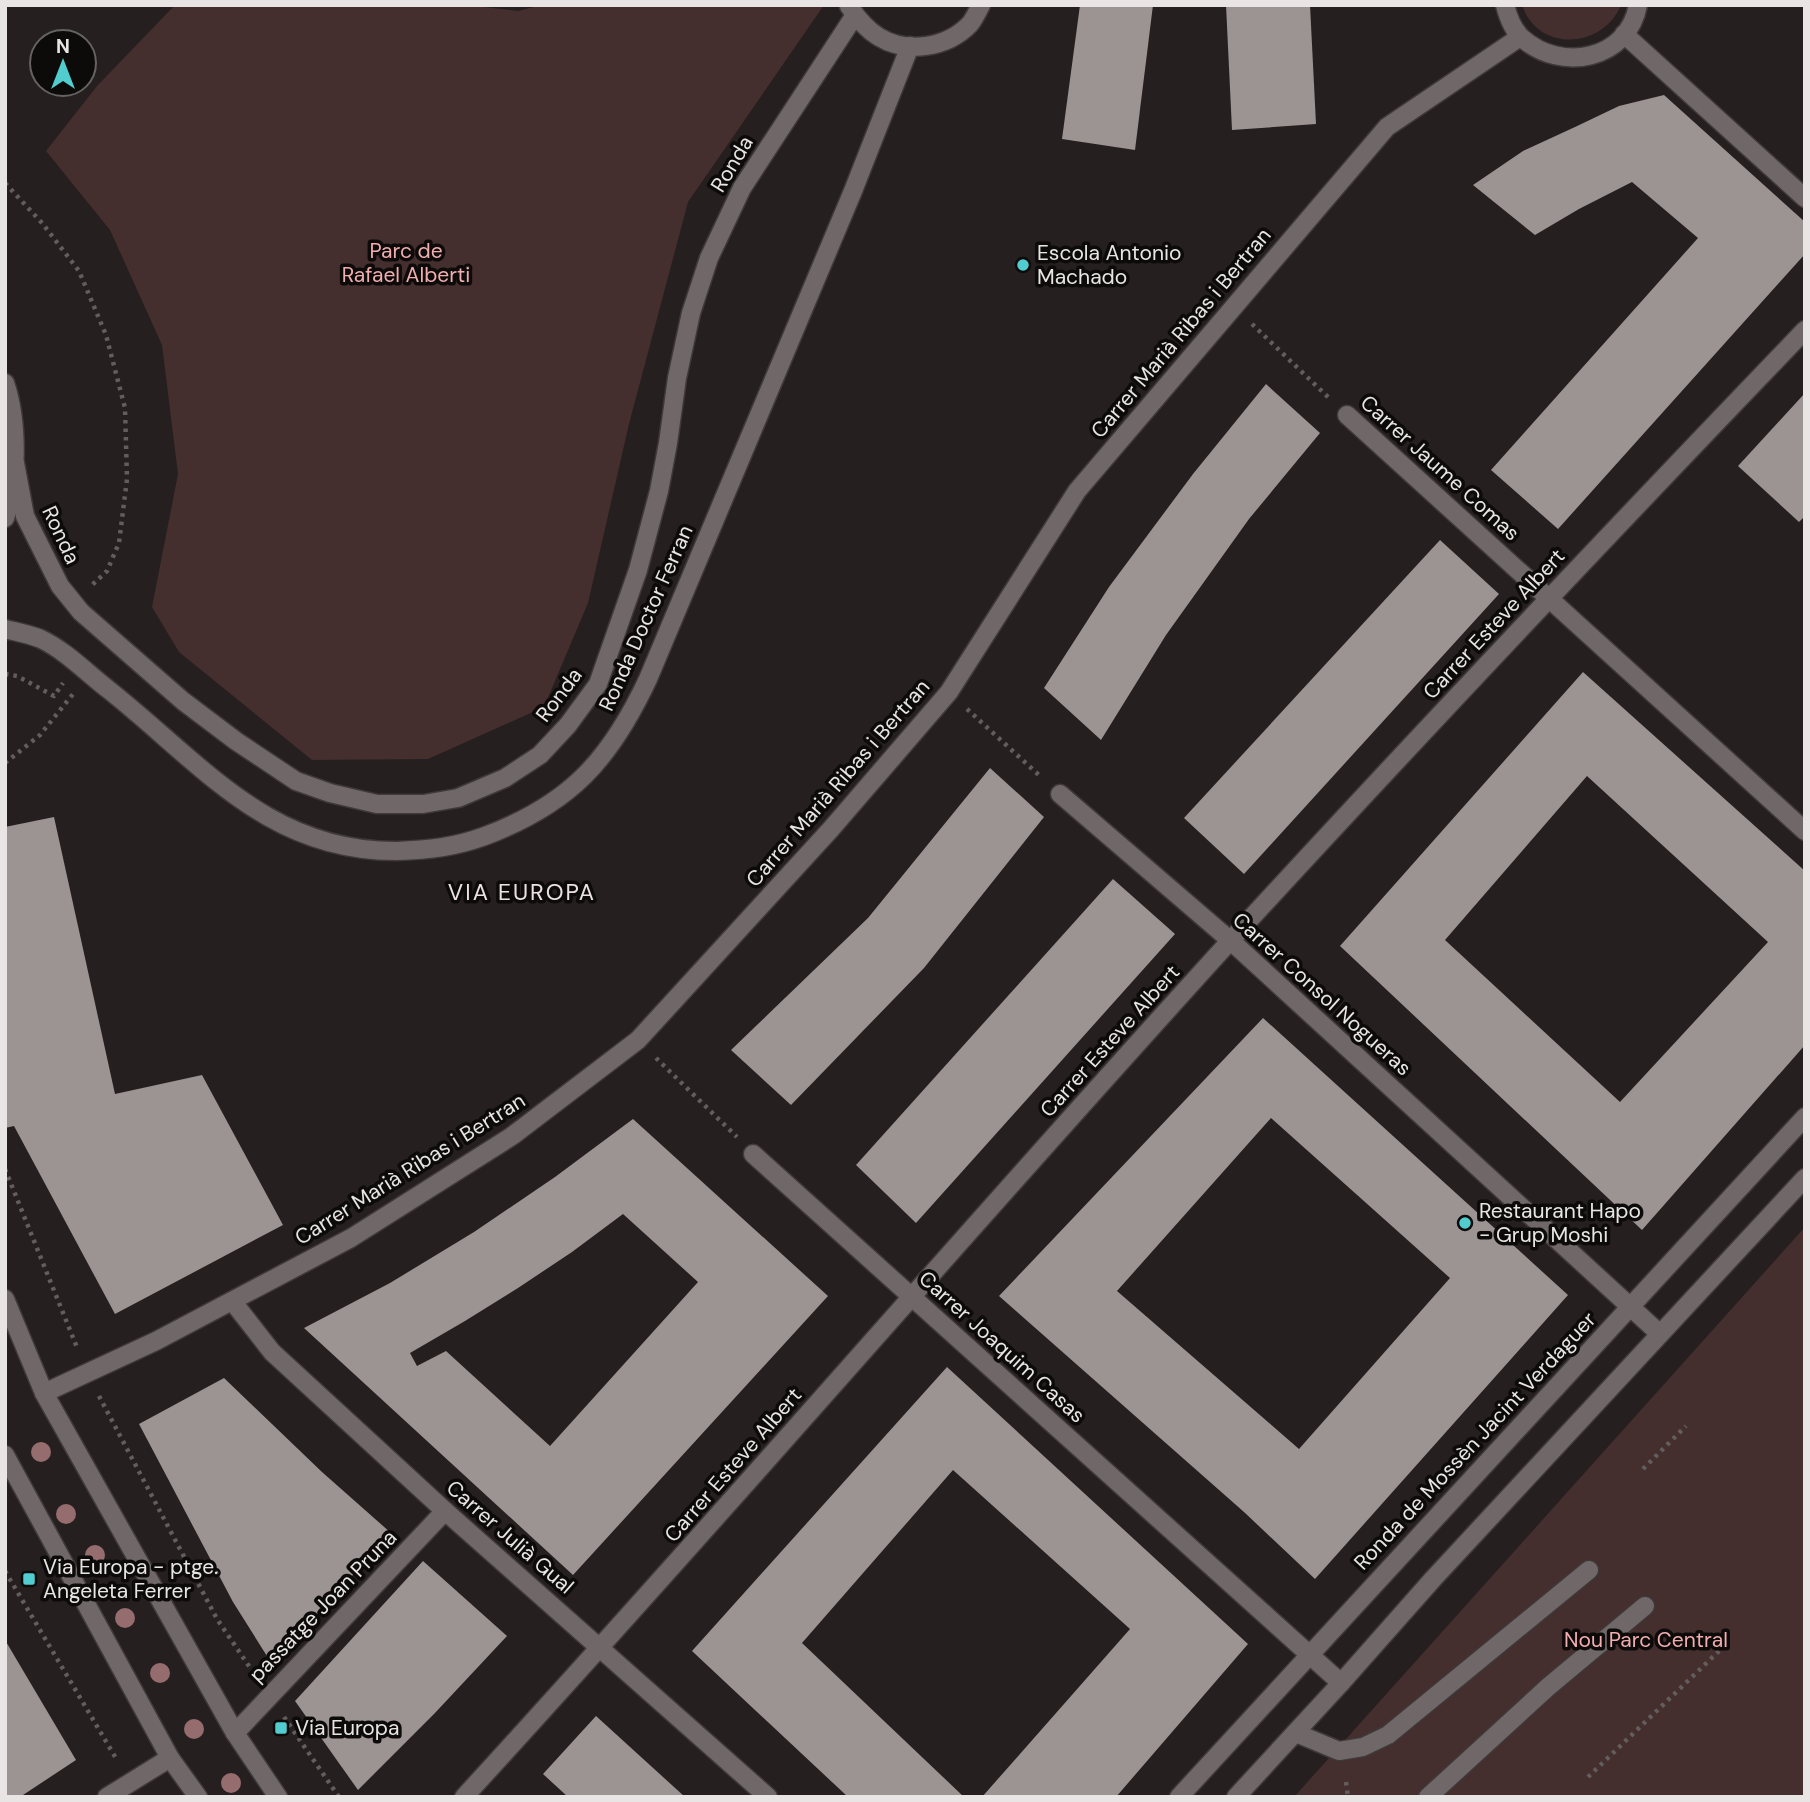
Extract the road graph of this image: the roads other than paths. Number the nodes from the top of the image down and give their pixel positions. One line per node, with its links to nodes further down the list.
1 (981, 5): 7 (street, Ronda)
2 (1505, 5): 6 (street)
3 (1638, 5): 5 (street)
4 (851, 10): 7 (street, Ronda); 12 (street, Ronda)
5 (1624, 34): 6 (street); 8 (street)
6 (1520, 37): 24 (street, Carrer Marià Ribas i Bertran)
7 (910, 46): 15 (street, Ronda Doctor Ferran)
8 (1805, 198)
9 (1805, 330): 14 (street, Carrer Esteve Albert)
10 (5, 383): 12 (street)
11 (1347, 415): 14 (street, Carrer Jaume Comas)
12 (15, 463): 13 (street)
13 (5, 518)
14 (1549, 597): 17 (street, Carrer Jaume Comas); 18 (street, Carrer Esteve Albert)
15 (5, 629)
16 (1060, 794): 18 (street, Carrer Consol Nogueras)
17 (1805, 831)
18 (1231, 941): 22 (street, Carrer Esteve Albert); 25 (street, Carrer Consol Nogueras)
19 (1805, 1117): 25 (street, Ronda de Mossèn Jacint Verdaguer)
20 (753, 1154): 22 (street, Carrer Joaquim Casas)
21 (1805, 1178): 26 (street)
22 (912, 1296): 32 (street, Carrer Esteve Albert); 33 (street, Carrer Joaquim Casas)
23 (5, 1299): 27 (street)
24 (233, 1302): 27 (street, Carrer Marià Ribas i Bertran); 29 (street, Carrer Julià Gual)
25 (1629, 1307): 26 (street, Carrer Consol Nogueras); 33 (street, Ronda de Mossèn Jacint Verdaguer)
26 (1660, 1334): 34 (street)
27 (44, 1393): 35 (street)
28 (6, 1459): 37 (street)
29 (445, 1511): 32 (street, Carrer Julià Gual); 35 (street, passatge Joan Pruna)
30 (1588, 1570): 36 (street)
31 (1644, 1606): 45 (street)
32 (601, 1648): 41 (street, Carrer Esteve Albert); 42 (street, Carrer Julià Gual)
33 (1309, 1655): 34 (street, Carrer Joaquim Casas); 43 (street, Ronda de Mossèn Jacint Verdaguer)
34 (1341, 1683): 36 (street)
35 (235, 1733): 40 (street)
36 (1296, 1733): 44 (street)
37 (170, 1758): 38 (street); 39 (street)
38 (107, 1797)
39 (198, 1797)
40 (278, 1797)
41 (464, 1797)
42 (768, 1797)
43 (1179, 1797)
44 (1237, 1797)
45 (1428, 1797)

